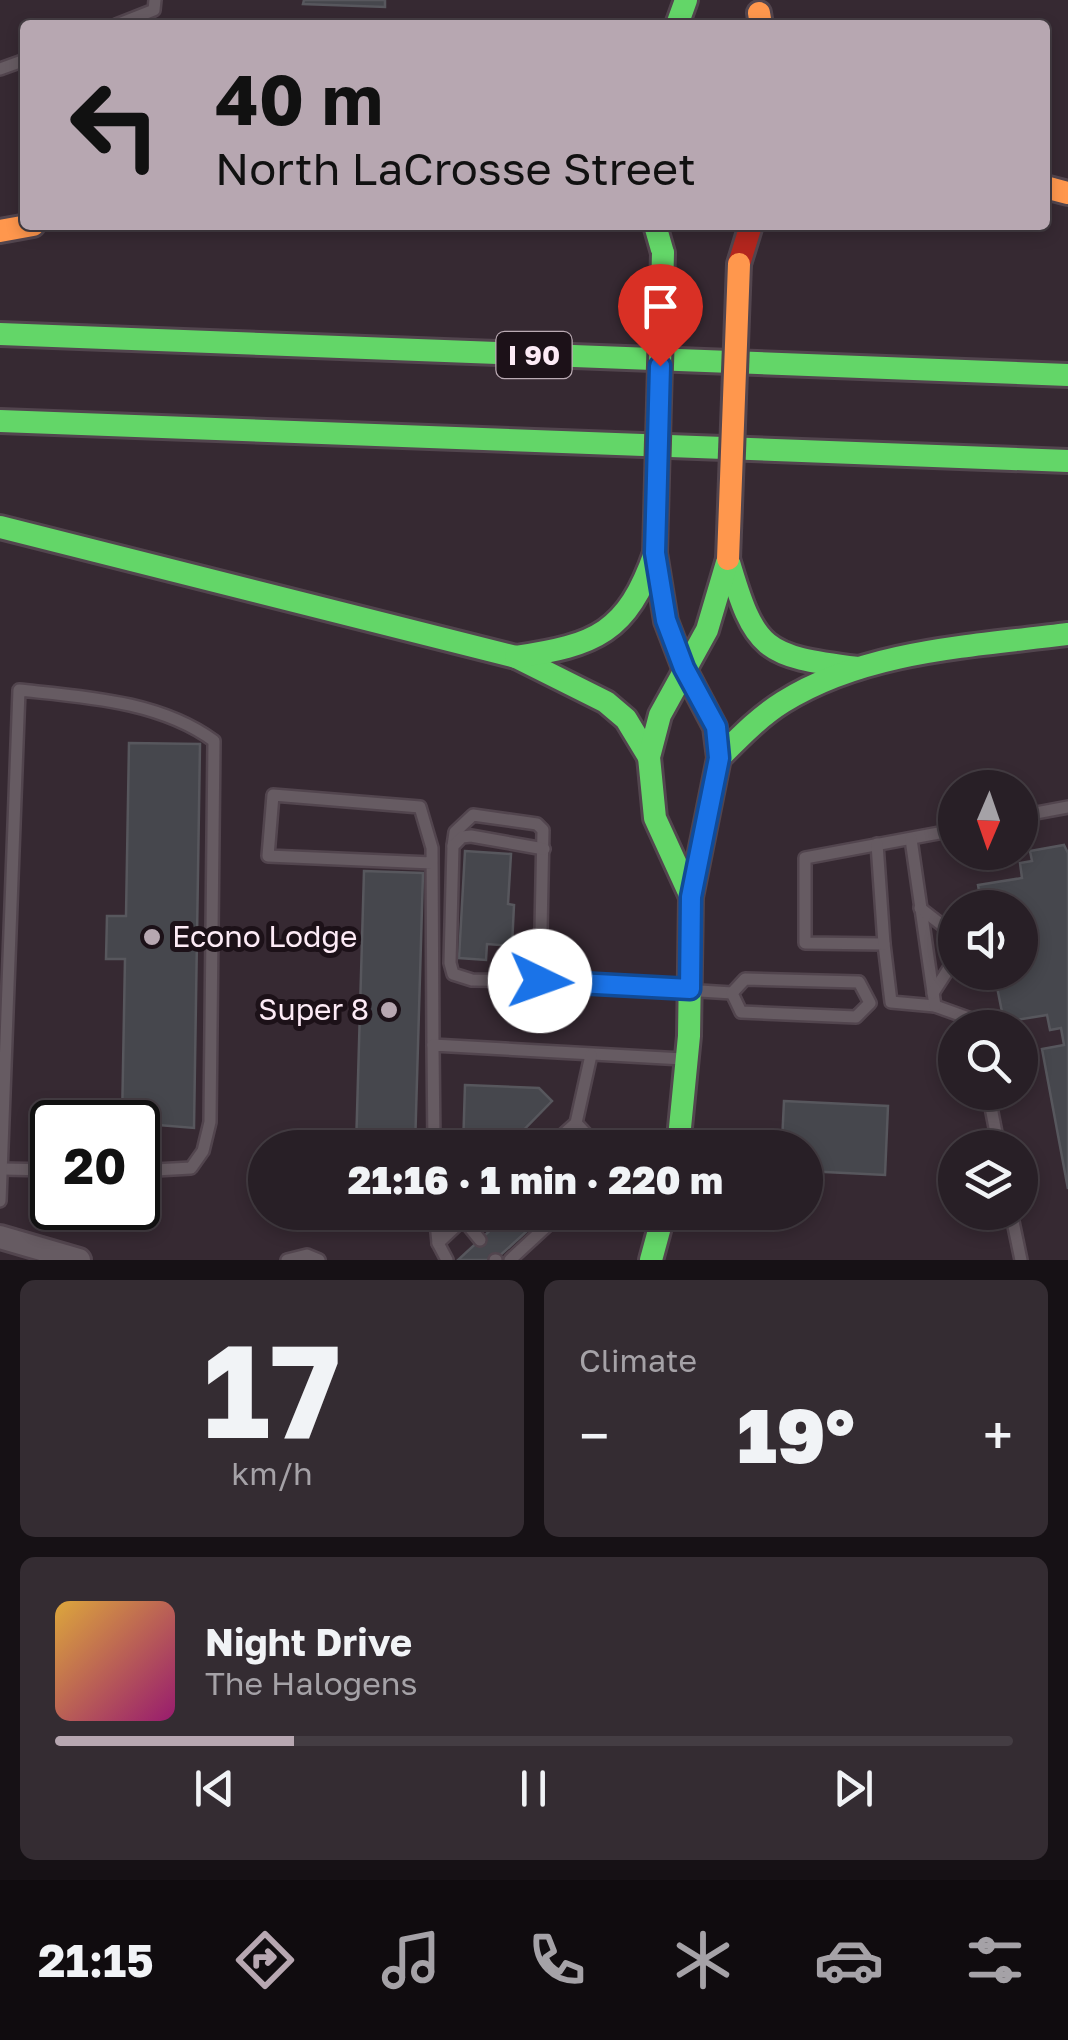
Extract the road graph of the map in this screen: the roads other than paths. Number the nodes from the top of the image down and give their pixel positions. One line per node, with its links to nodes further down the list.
1 (155, 0): 2 (lane)
2 (129, 20)
3 (656, 230): 7 (main road)
4 (670, 230): 7 (main road)
5 (733, 230): 8 (main road)
6 (749, 230): 8 (main road)
7 (663, 254): 14 (main road, bridge)
8 (739, 264): 15 (main road, bridge)
9 (0, 334): 10 (main road, I 90)
10 (1068, 374)
11 (0, 421): 12 (main road)
12 (1068, 461)
13 (0, 528): 17 (main road)
14 (655, 553): 17 (main road); 18 (main road)
15 (728, 559): 18 (main road); 19 (main road)
16 (1068, 634): 19 (main road)
17 (516, 657): 20 (main road)
18 (684, 668): 20 (main road); 21 (main road)
19 (858, 668): 21 (main road)
20 (648, 756): 30 (main road)
21 (719, 758): 30 (main road)
22 (1068, 806): 23 (lane)
23 (1038, 812)
24 (938, 833): 25 (lane)
25 (911, 839): 26 (lane); 31 (lane)
26 (876, 844): 33 (lane); 33 (lane)
27 (453, 846): 28 (lane); 28 (lane); 34 (lane)
28 (544, 849): 34 (lane)
29 (432, 863): 29 (lane); 43 (lane)
30 (691, 897): 35 (main road)
31 (920, 908): 32 (lane); 38 (lane)
32 (938, 922)
33 (884, 944): 40 (lane)
34 (540, 981): 35 (lane)
35 (690, 989): 37 (lane); 45 (main road)
36 (939, 990): 38 (lane)
37 (732, 992): 39 (lane); 39 (lane)
38 (934, 999): 40 (lane); 41 (lane)
39 (870, 1002): 40 (lane)
40 (891, 1002)
41 (955, 1010)
42 (4, 1028): 46 (lane); 54 (lane)
43 (432, 1045): 44 (lane); 48 (lane)
44 (590, 1055): 45 (lane); 47 (lane)
45 (688, 1060): 51 (main road)
46 (2, 1098): 52 (lane)
47 (576, 1123): 49 (lane); 50 (lane)
48 (434, 1130)
49 (568, 1130)
50 (583, 1130)
51 (680, 1130)
52 (2, 1169): 53 (lane); 55 (lane)
53 (30, 1170)
54 (160, 1170)
55 (0, 1201)
56 (437, 1230): 64 (lane)
57 (451, 1230): 64 (lane)
58 (475, 1230): 63 (lane)
59 (537, 1230): 69 (lane)
60 (660, 1230): 70 (main road)
61 (1015, 1230): 71 (lane)
62 (0, 1237): 65 (street)
63 (480, 1240)
64 (438, 1242): 68 (lane)
65 (78, 1260)
66 (287, 1260): 67 (lane)
67 (319, 1260)
68 (447, 1260)
69 (510, 1260)
70 (652, 1260)
71 (1020, 1260)

